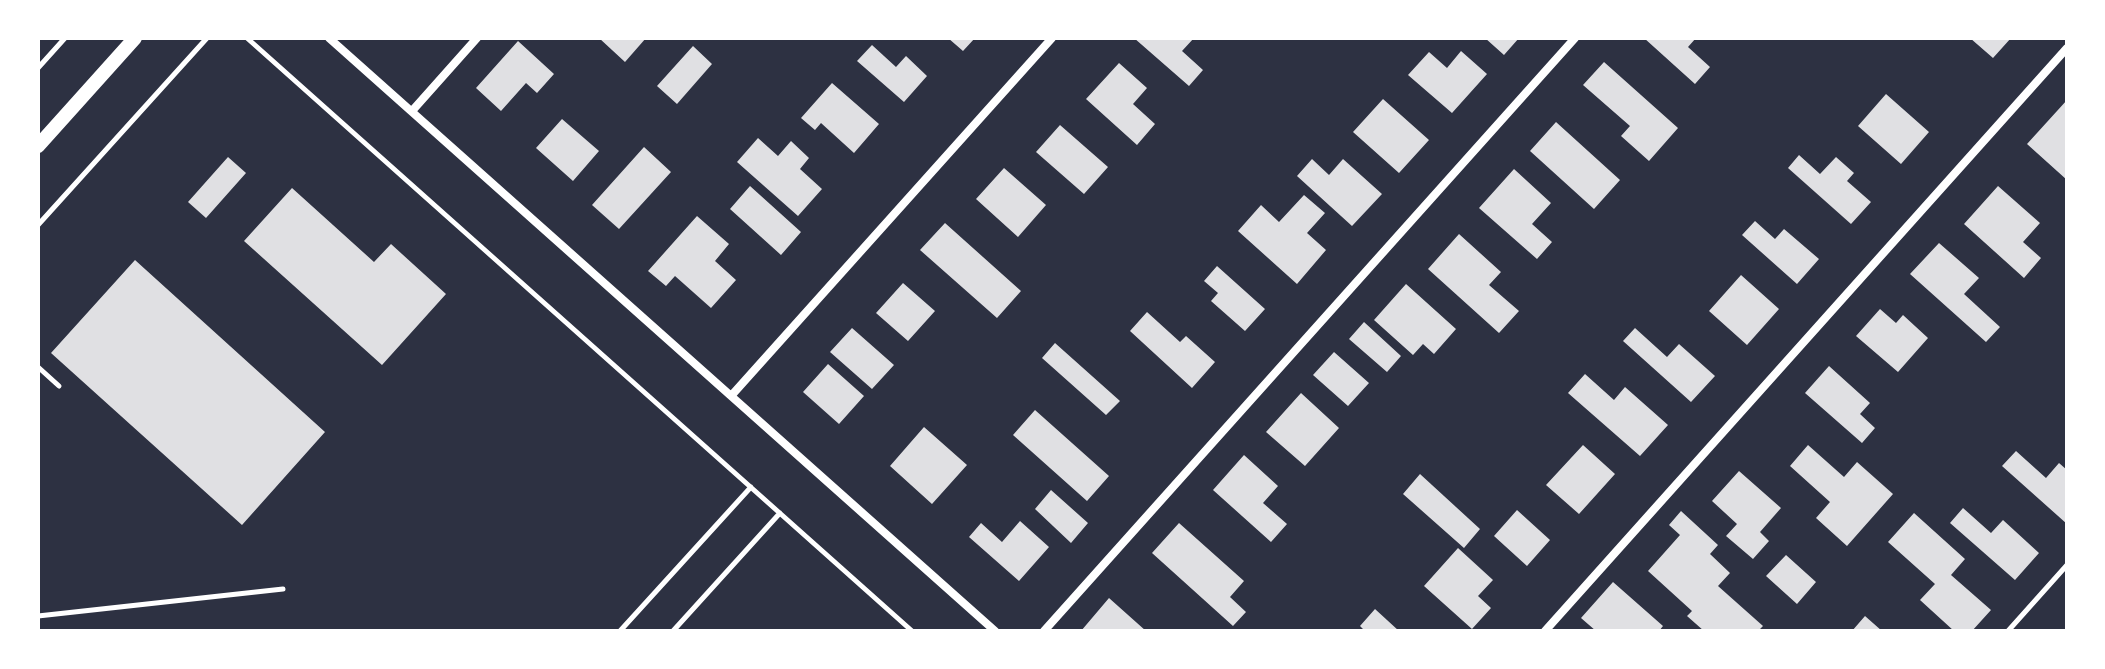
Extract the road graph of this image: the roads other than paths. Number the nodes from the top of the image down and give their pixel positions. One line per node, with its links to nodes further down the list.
1 (135, 38): 8 (street)
2 (329, 38): 7 (street)
3 (477, 38): 7 (street)
4 (1052, 38): 9 (street)
5 (1575, 38): 11 (street)
6 (2067, 48): 12 (street)
7 (412, 111): 9 (street)
8 (38, 146)
9 (731, 396): 10 (street)
10 (995, 631)
11 (1044, 631)
12 (1545, 631)

